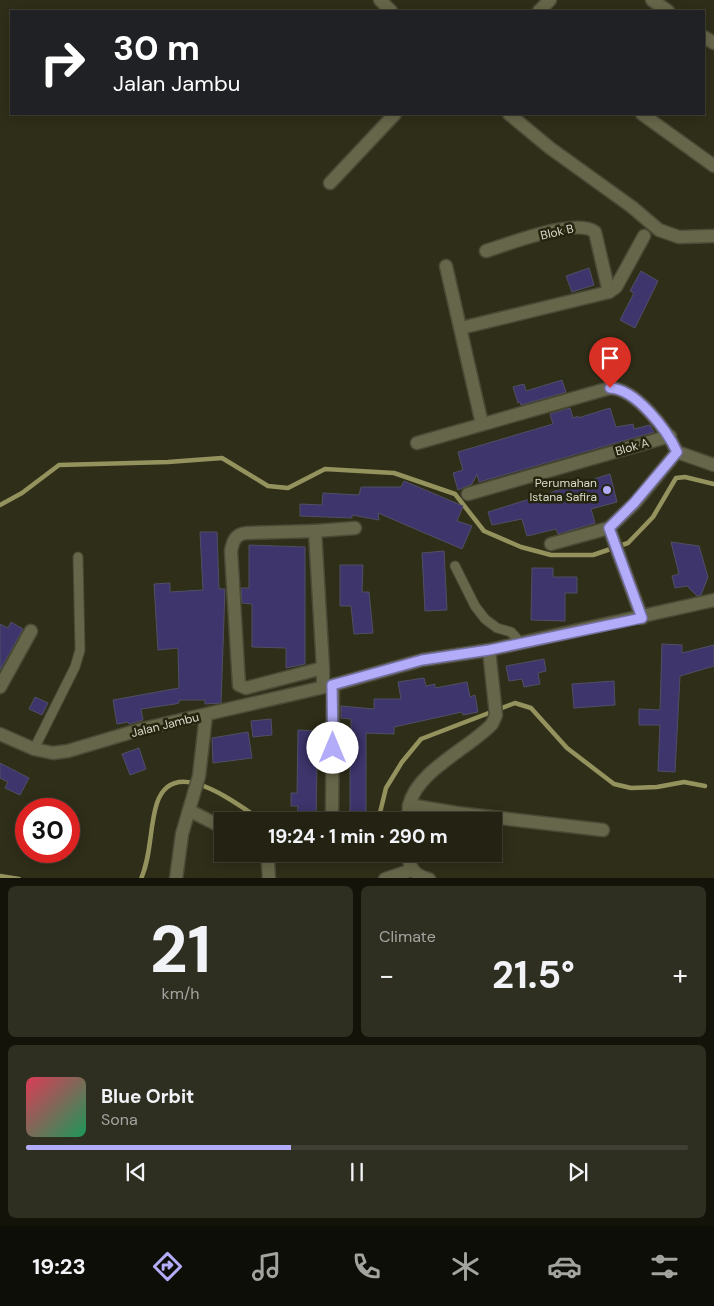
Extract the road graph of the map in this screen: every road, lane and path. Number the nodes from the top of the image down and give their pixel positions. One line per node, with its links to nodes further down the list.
1 (550, 0): 3 (street)
2 (652, 0): 4 (street)
3 (540, 10)
4 (667, 10)
5 (394, 115): 9 (street)
6 (510, 115): 11 (street)
7 (643, 115): 8 (street)
8 (714, 166)
9 (330, 183)
10 (644, 236): 14 (street)
11 (714, 236)
12 (486, 251): 14 (street, Blok B)
13 (446, 266): 15 (street)
14 (610, 292): 15 (street)
15 (461, 328): 16 (street)
16 (482, 424): 17 (street); 18 (street)
17 (670, 436): 19 (street); 21 (street, Blok A)
18 (417, 443)
19 (677, 452): 20 (street); 24 (street)
20 (714, 465)
21 (468, 494)
22 (355, 528): 23 (street)
23 (315, 531): 33 (street); 33 (street)
24 (611, 533): 25 (street); 29 (street)
25 (551, 544)
26 (78, 557): 38 (lane)
27 (455, 566): 31 (lane)
28 (714, 600): 29 (street, Jalan Jambu)
29 (642, 618): 31 (street, Jalan Jambu)
30 (31, 631): 35 (street)
31 (521, 643): 32 (street, Jalan Jambu)
32 (489, 650): 34 (street, Jalan Jambu); 39 (street)
33 (323, 668): 34 (street)
34 (328, 686): 36 (street, Jalan Jambu); 41 (street)
35 (0, 687)
36 (206, 715): 38 (street, Jalan Jambu); 40 (street)
37 (0, 734): 38 (street, Jalan Jambu)
38 (34, 749)
39 (409, 805): 42 (street); 44 (street)
40 (190, 811): 43 (street); 48 (street)
41 (332, 812)
42 (409, 812)
43 (214, 823)
44 (603, 830)
45 (268, 862): 49 (street)
46 (410, 862): 47 (street)
47 (412, 870): 50 (street); 51 (street)
48 (176, 878)
49 (269, 878)
50 (385, 878)
51 (429, 878)

